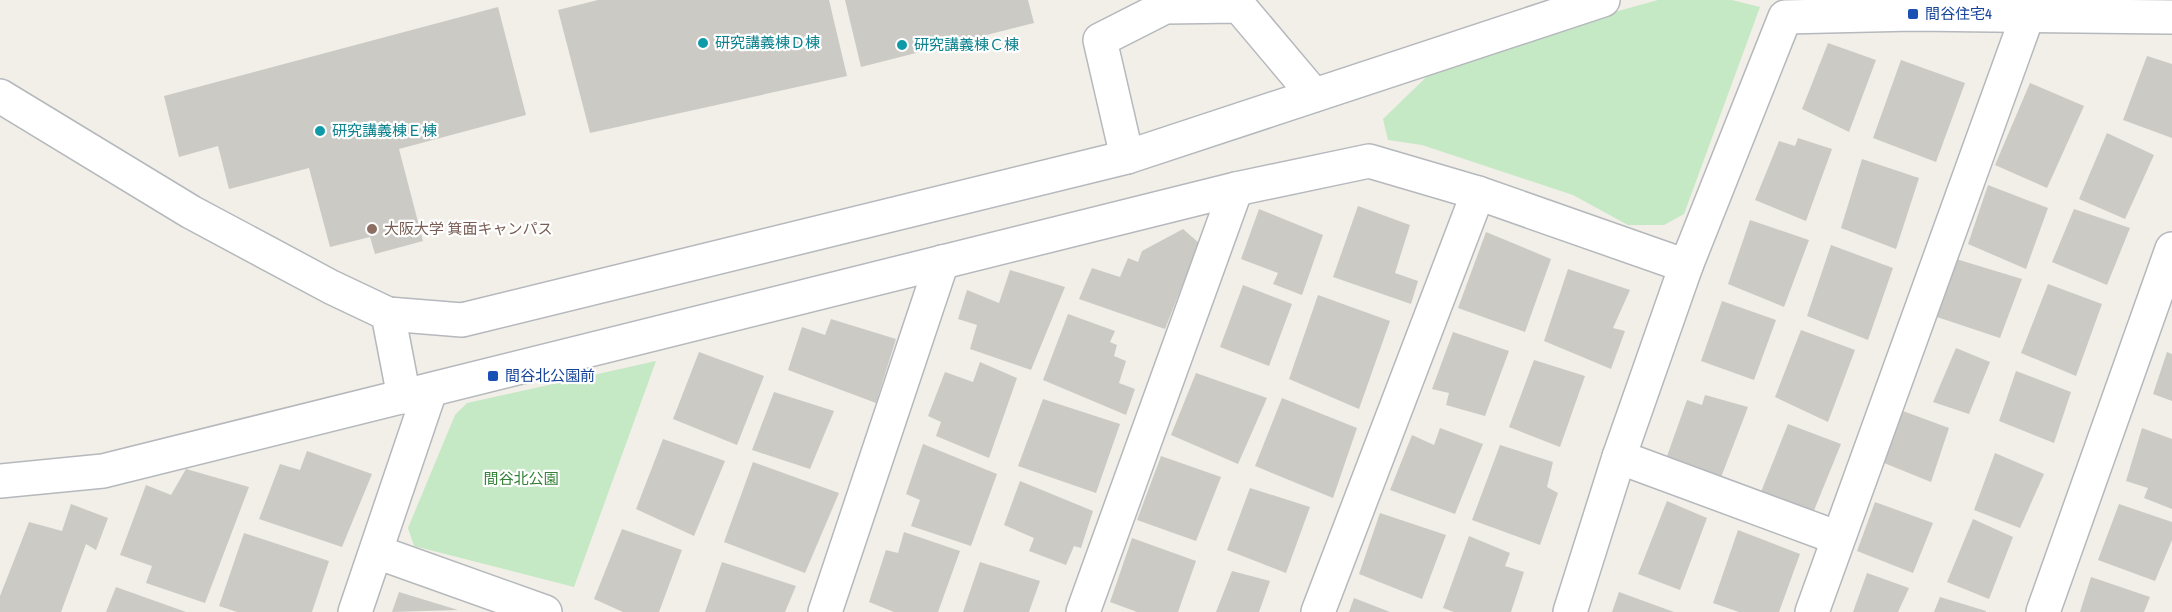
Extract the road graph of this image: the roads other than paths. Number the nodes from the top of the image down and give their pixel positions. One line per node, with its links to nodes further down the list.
1 (1603, 0): 5 (street)
2 (1242, 3): 5 (street); 7 (street)
3 (2027, 17): 4 (street); 12 (street); 17 (street)
4 (2172, 17)
5 (1314, 95): 7 (street)
6 (0, 96): 13 (street)
7 (1127, 157): 13 (street)
8 (1236, 189): 9 (street); 11 (street); 22 (street)
9 (1478, 193): 12 (street); 23 (street)
10 (2172, 249): 26 (street)
11 (942, 262): 14 (street); 21 (street)
12 (1686, 266): 15 (street)
13 (388, 314): 14 (street)
14 (417, 394): 16 (street); 18 (street)
15 (1619, 457): 17 (street); 24 (street)
16 (0, 481)
17 (1838, 538): 25 (street)
18 (377, 552): 19 (street); 20 (street)
19 (355, 612)
20 (545, 612)
21 (825, 612)
22 (1083, 612)
23 (1318, 612)
24 (1570, 612)
25 (1812, 612)
26 (2043, 612)

